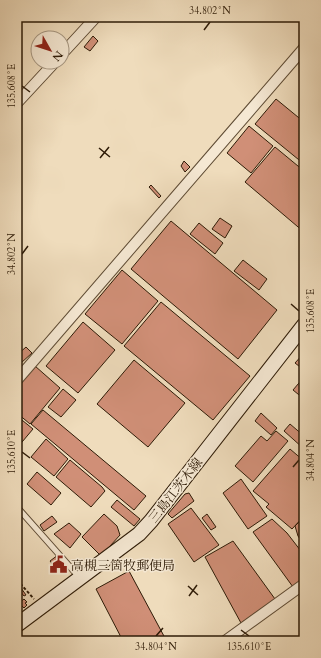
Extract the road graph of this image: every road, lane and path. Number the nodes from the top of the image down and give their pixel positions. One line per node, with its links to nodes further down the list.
1 (96, 17): 2 (street)
2 (70, 45)
3 (304, 48): 7 (street)
4 (48, 70): 5 (street)
5 (17, 103)
6 (304, 326): 9 (main road, 三島江茨木線)
7 (17, 380)
8 (17, 507): 9 (lane)
9 (80, 578): 14 (main road, 三島江茨木線)
10 (17, 580): 14 (path)
11 (304, 584): 16 (street)
12 (17, 597): 13 (path)
13 (21, 602)
14 (43, 606): 15 (main road, 三島江茨木線)
15 (17, 625)
16 (225, 641)

